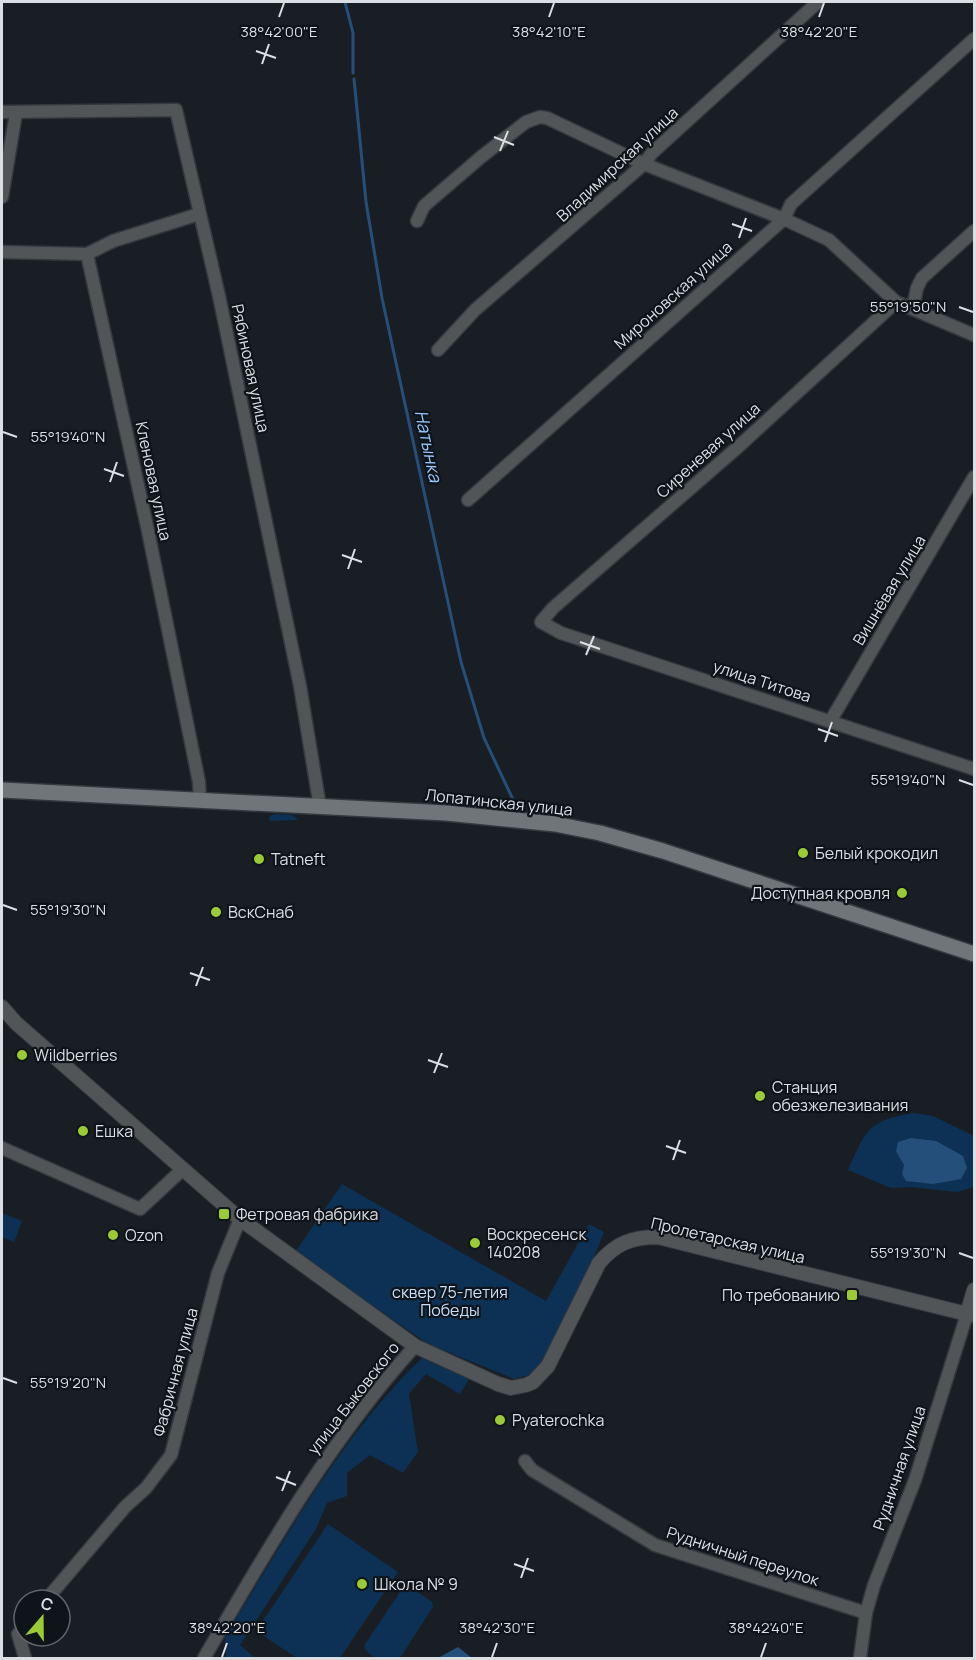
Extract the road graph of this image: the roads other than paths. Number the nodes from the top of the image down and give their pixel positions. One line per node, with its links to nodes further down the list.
1 (818, 2): 5 (street, Владимирская улица)
2 (975, 39): 8 (street, Мироновская улица)
3 (2, 112): 4 (street, Рябиновая улица)
4 (16, 113): 6 (street); 7 (street, Рябиновая улица)
5 (644, 164): 8 (street); 9 (street); 16 (street, Владимирская улица)
6 (2, 197)
7 (198, 214): 12 (street); 24 (street, Рябиновая улица)
8 (784, 219): 13 (street); 18 (street, Мироновская улица)
9 (417, 221)
10 (975, 231): 14 (street)
11 (2, 252): 12 (street)
12 (87, 254): 23 (street, Кленовая улица)
13 (896, 302): 14 (street); 19 (street, Сиреневая улица)
14 (912, 308): 15 (street)
15 (975, 335)
16 (438, 350)
17 (975, 477): 20 (street, Вишнёвая улица)
18 (468, 500)
19 (541, 622): 20 (street, улица Титова)
20 (831, 720): 21 (street, улица Титова)
21 (975, 770)
22 (2, 790): 23 (main road, Лопатинская улица)
23 (200, 800): 24 (main road, Лопатинская улица)
24 (320, 807): 25 (main road, Лопатинская улица)
25 (975, 954)
26 (2, 1007): 28 (street, улица Быковского)
27 (2, 1148): 28 (street)
28 (183, 1169): 29 (street, улица Быковского)
29 (240, 1219): 32 (street, улица Быковского); 34 (street, Фабричная улица)
30 (975, 1290): 31 (street, Рудничная улица)
31 (971, 1315): 32 (street, Пролетарская улица); 35 (street, Рудничная улица)
32 (415, 1346): 36 (street, улица Быковского)
33 (525, 1461): 35 (street, Рудничный переулок)
34 (56, 1588)
35 (866, 1613): 37 (street, Рудничная улица)
36 (204, 1659)
37 (860, 1659)

